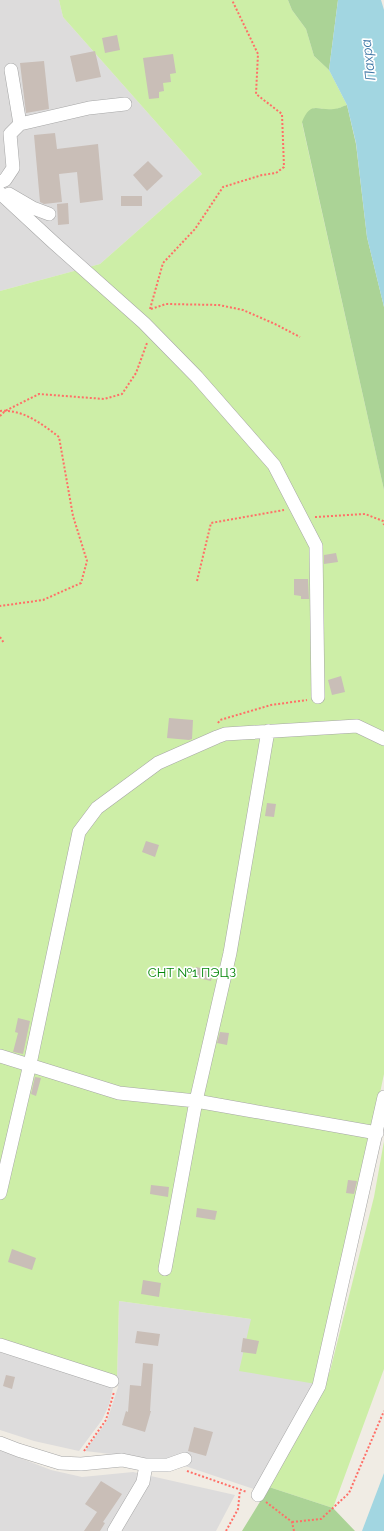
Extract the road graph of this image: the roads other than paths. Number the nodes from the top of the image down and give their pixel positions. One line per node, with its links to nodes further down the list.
1 (11, 70): 3 (street)
2 (125, 104): 3 (street)
3 (20, 124): 4 (street)
4 (5, 131): 5 (street)
5 (0, 182)
6 (0, 189): 8 (street)
7 (0, 193): 9 (street)
8 (48, 214)
9 (318, 697)
10 (268, 731): 11 (street); 13 (street); 15 (street)
11 (384, 739)
12 (0, 1056): 13 (street)
13 (30, 1064): 15 (street); 17 (street)
14 (384, 1097): 16 (street)
15 (196, 1101): 16 (street); 18 (street)
16 (377, 1132): 24 (street)
17 (0, 1193)
18 (165, 1269)
19 (0, 1345): 20 (street)
20 (112, 1381)
21 (0, 1443): 23 (street)
22 (184, 1459): 23 (street)
23 (146, 1465): 25 (street)
24 (258, 1495)
25 (114, 1531)

